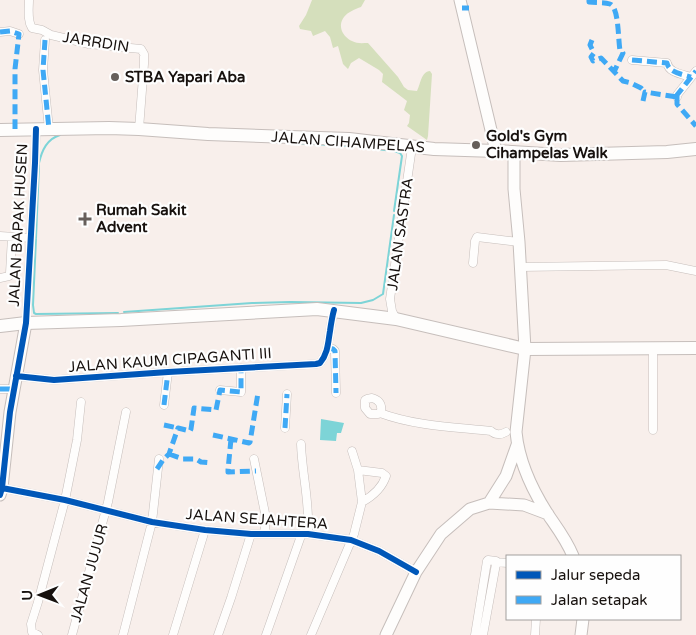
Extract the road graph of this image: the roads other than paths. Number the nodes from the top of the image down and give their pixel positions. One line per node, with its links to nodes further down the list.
1 (29, 0): 11 (street, JARRDIN)
2 (464, 5): 15 (main road)
3 (0, 32): 4 (street)
4 (20, 34)
5 (45, 40): 10 (street)
6 (632, 60): 7 (street)
7 (693, 74): 8 (street)
8 (677, 97)
9 (36, 129): 10 (main road, JALAN CIHAMPELAS); 12 (main road, JALAN CIHAMPELAS); 19 (street, JALAN BAPAK HUSEN)
10 (49, 129): 11 (main road, JALAN CIHAMPELAS)
11 (139, 129): 13 (main road, JALAN CIHAMPELAS)
12 (0, 130)
13 (412, 147): 15 (main road, JALAN CIHAMPELAS); 26 (street, JALAN SASTRA)
14 (696, 149): 16 (main road, JALAN CIHAMPELAS)
15 (496, 151): 16 (main road, JALAN CIHAMPELAS)
16 (514, 152): 20 (main road)
17 (0, 236): 18 (street)
18 (12, 237): 19 (street); 24 (street)
19 (30, 238): 27 (street, JALAN BAPAK HUSEN)
20 (519, 242): 21 (street); 22 (main road)
21 (473, 263)
22 (520, 267): 23 (street); 32 (main road)
23 (696, 270)
24 (0, 278)
25 (334, 310): 26 (main road); 27 (main road); 29 (street)
26 (396, 320): 32 (main road)
27 (26, 323): 28 (main road); 35 (main road)
28 (0, 326)
29 (328, 348): 33 (street, JALAN KAUM CIPAGANTI III); 39 (street)
30 (653, 348): 31 (main road); 32 (main road); 46 (street)
31 (696, 348)
32 (525, 349): 47 (main road)
33 (242, 368): 34 (street, JALAN KAUM CIPAGANTI III); 38 (street)
34 (168, 372): 35 (street, JALAN KAUM CIPAGANTI III); 42 (street)
35 (16, 376): 37 (main road)
36 (0, 389): 37 (street)
37 (12, 389): 54 (main road)
38 (220, 390)
39 (336, 393)
40 (287, 394): 45 (street)
41 (82, 402): 55 (street)
42 (164, 406)
43 (126, 412): 58 (street, JALAN JUJUR)
44 (380, 413): 47 (street)
45 (285, 428)
46 (653, 430)
47 (510, 432): 49 (main road)
48 (301, 444): 62 (street)
49 (517, 445): 57 (main road); 59 (main road)
50 (352, 451): 53 (street)
51 (159, 459): 60 (street)
52 (254, 459): 64 (street)
53 (358, 470): 56 (street); 56 (street)
54 (1, 492): 55 (street, JALAN SEJAHTERA)
55 (65, 500): 58 (street, JALAN SEJAHTERA); 72 (street)
56 (362, 502): 65 (street)
57 (489, 503): 59 (main road); 69 (main road)
58 (106, 510): 60 (street, JALAN SEJAHTERA); 73 (street, JALAN JUJUR)
59 (548, 514): 66 (main road)
60 (152, 522): 61 (street, JALAN SEJAHTERA); 74 (street)
61 (205, 530): 63 (street, JALAN SEJAHTERA); 75 (street)
62 (305, 533): 64 (street, JALAN SEJAHTERA); 65 (street, JALAN SEJAHTERA); 77 (street)
63 (251, 534): 64 (street, JALAN SEJAHTERA); 76 (street)
64 (265, 534)
65 (351, 540): 69 (street, JALAN SEJAHTERA); 78 (street)
66 (573, 555)
67 (496, 562): 68 (street); 80 (street); 81 (street)
68 (506, 563)
69 (416, 572): 79 (main road)
70 (536, 620): 82 (street)
71 (583, 620): 83 (main road)
72 (35, 632)
73 (72, 635)
74 (123, 635)
75 (173, 635)
76 (218, 635)
77 (266, 635)
78 (311, 635)
79 (386, 635)
80 (475, 635)
81 (483, 635)
82 (535, 635)
83 (581, 635)

